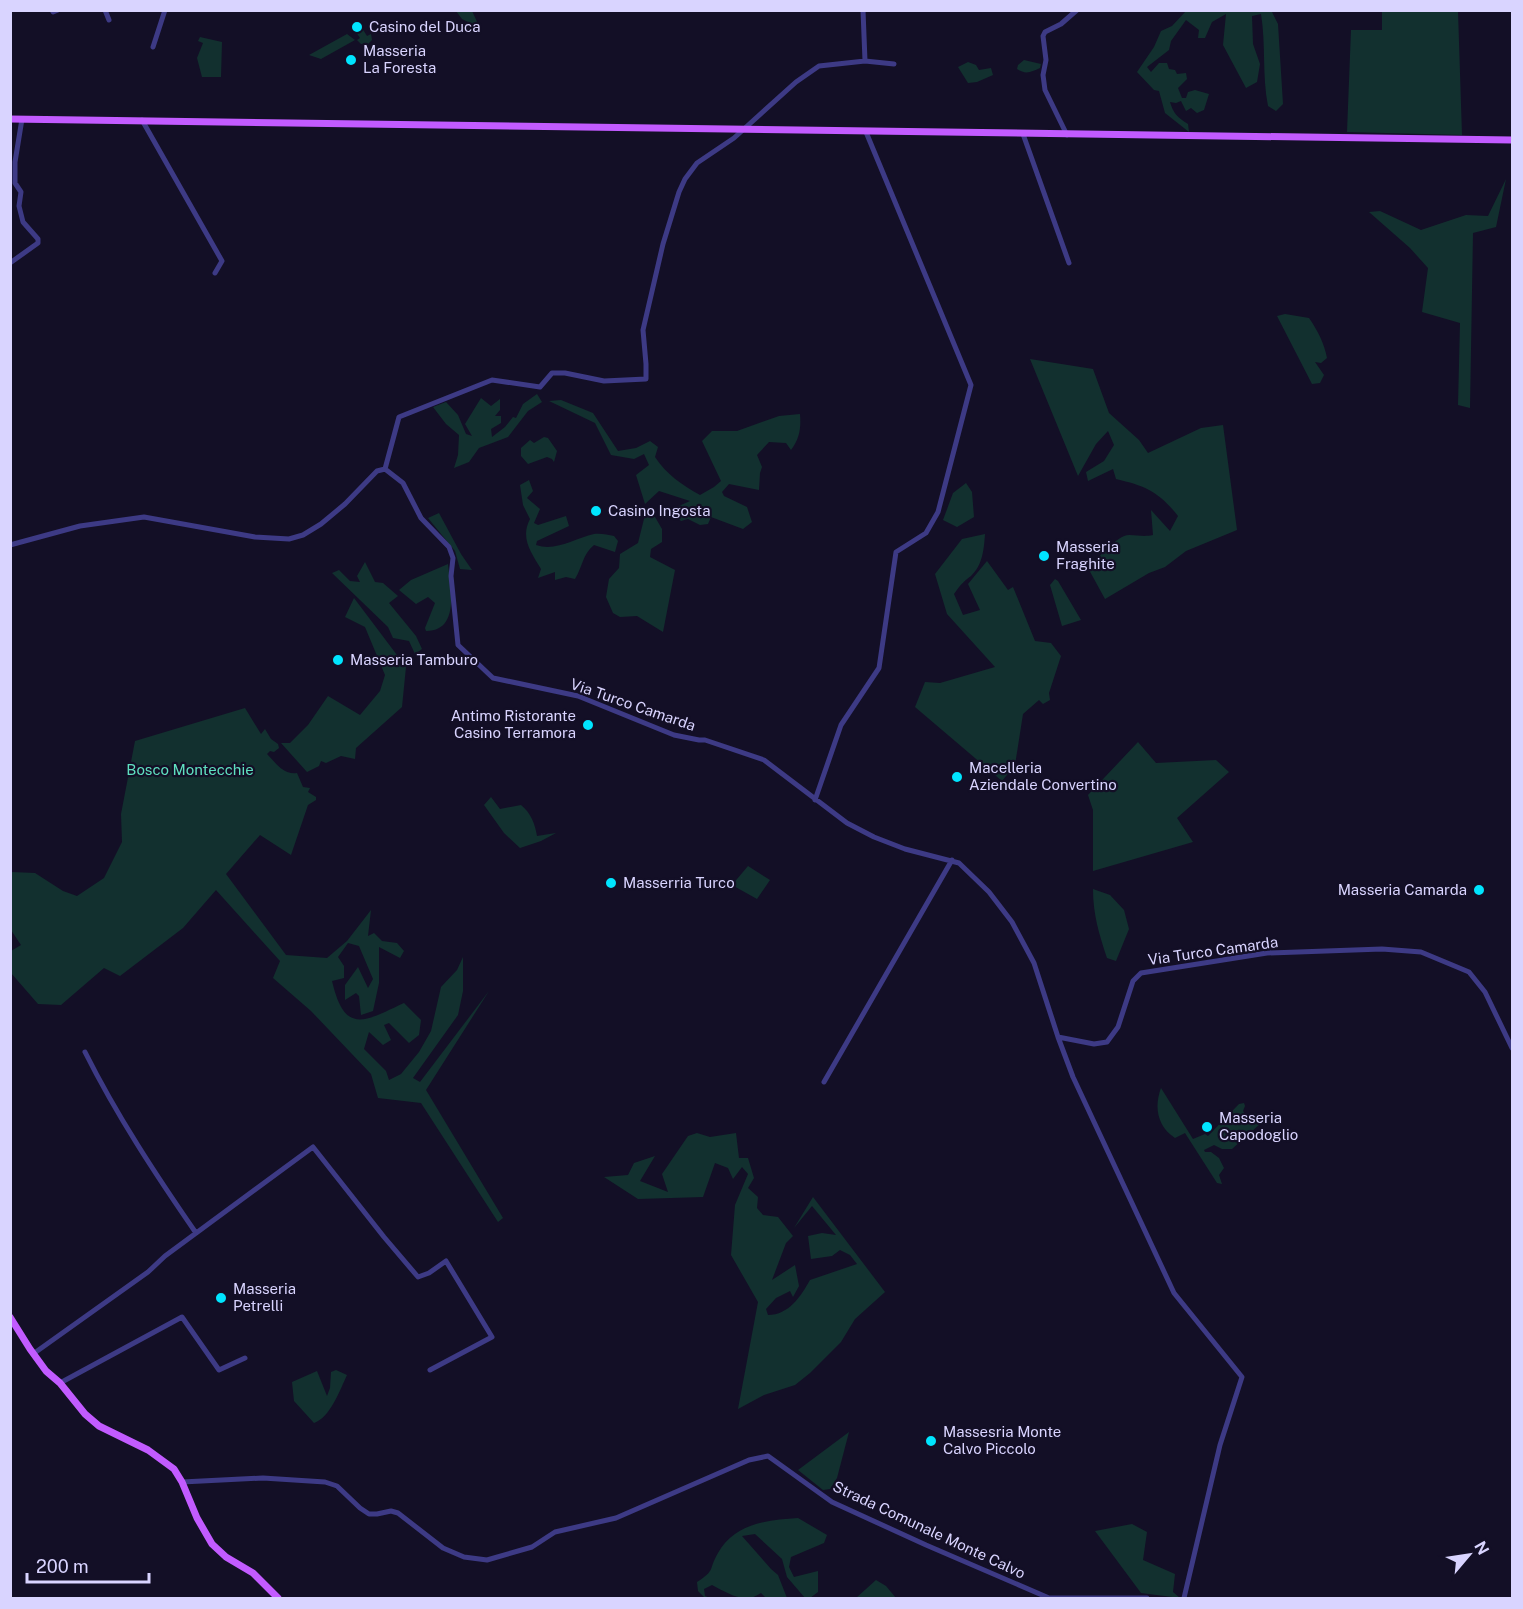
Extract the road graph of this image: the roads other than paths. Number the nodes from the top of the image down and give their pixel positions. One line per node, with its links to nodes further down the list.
1 (52, 10): 2 (street)
2 (58, 10)
3 (105, 10): 7 (street)
4 (165, 10): 8 (street)
5 (863, 10): 9 (street)
6 (1077, 10): 17 (street)
7 (109, 20)
8 (153, 47)
9 (865, 61): 10 (street); 14 (street)
10 (894, 64)
11 (10, 119): 12 (main road)
12 (22, 119): 13 (main road); 19 (street)
13 (142, 120): 14 (main road); 22 (street)
14 (742, 130): 15 (main road); 23 (street)
15 (866, 132): 16 (main road); 25 (street)
16 (1023, 134): 17 (main road); 21 (street)
17 (1067, 135): 18 (main road)
18 (1512, 140)
19 (13, 185): 20 (street)
20 (10, 263)
21 (1069, 263)
22 (215, 273)
23 (385, 469): 24 (street); 25 (street, Via Turco Camarda)
24 (10, 545)
25 (815, 800): 26 (street, Via Turco Camarda)
26 (952, 860): 27 (street, Via Turco Camarda); 30 (street)
27 (1058, 1037): 28 (street, Via Turco Camarda); 40 (street)
28 (1512, 1048)
29 (86, 1052): 31 (street)
30 (824, 1082)
31 (196, 1233): 33 (street); 35 (street)
32 (10, 1317): 33 (main road)
33 (33, 1354): 36 (main road)
34 (245, 1358): 36 (street)
35 (430, 1370)
36 (60, 1383): 37 (main road)
37 (182, 1482): 38 (main road); 39 (street, Strada Comunale Monte Calvo)
38 (278, 1599)
39 (1147, 1599)
40 (1184, 1599)

